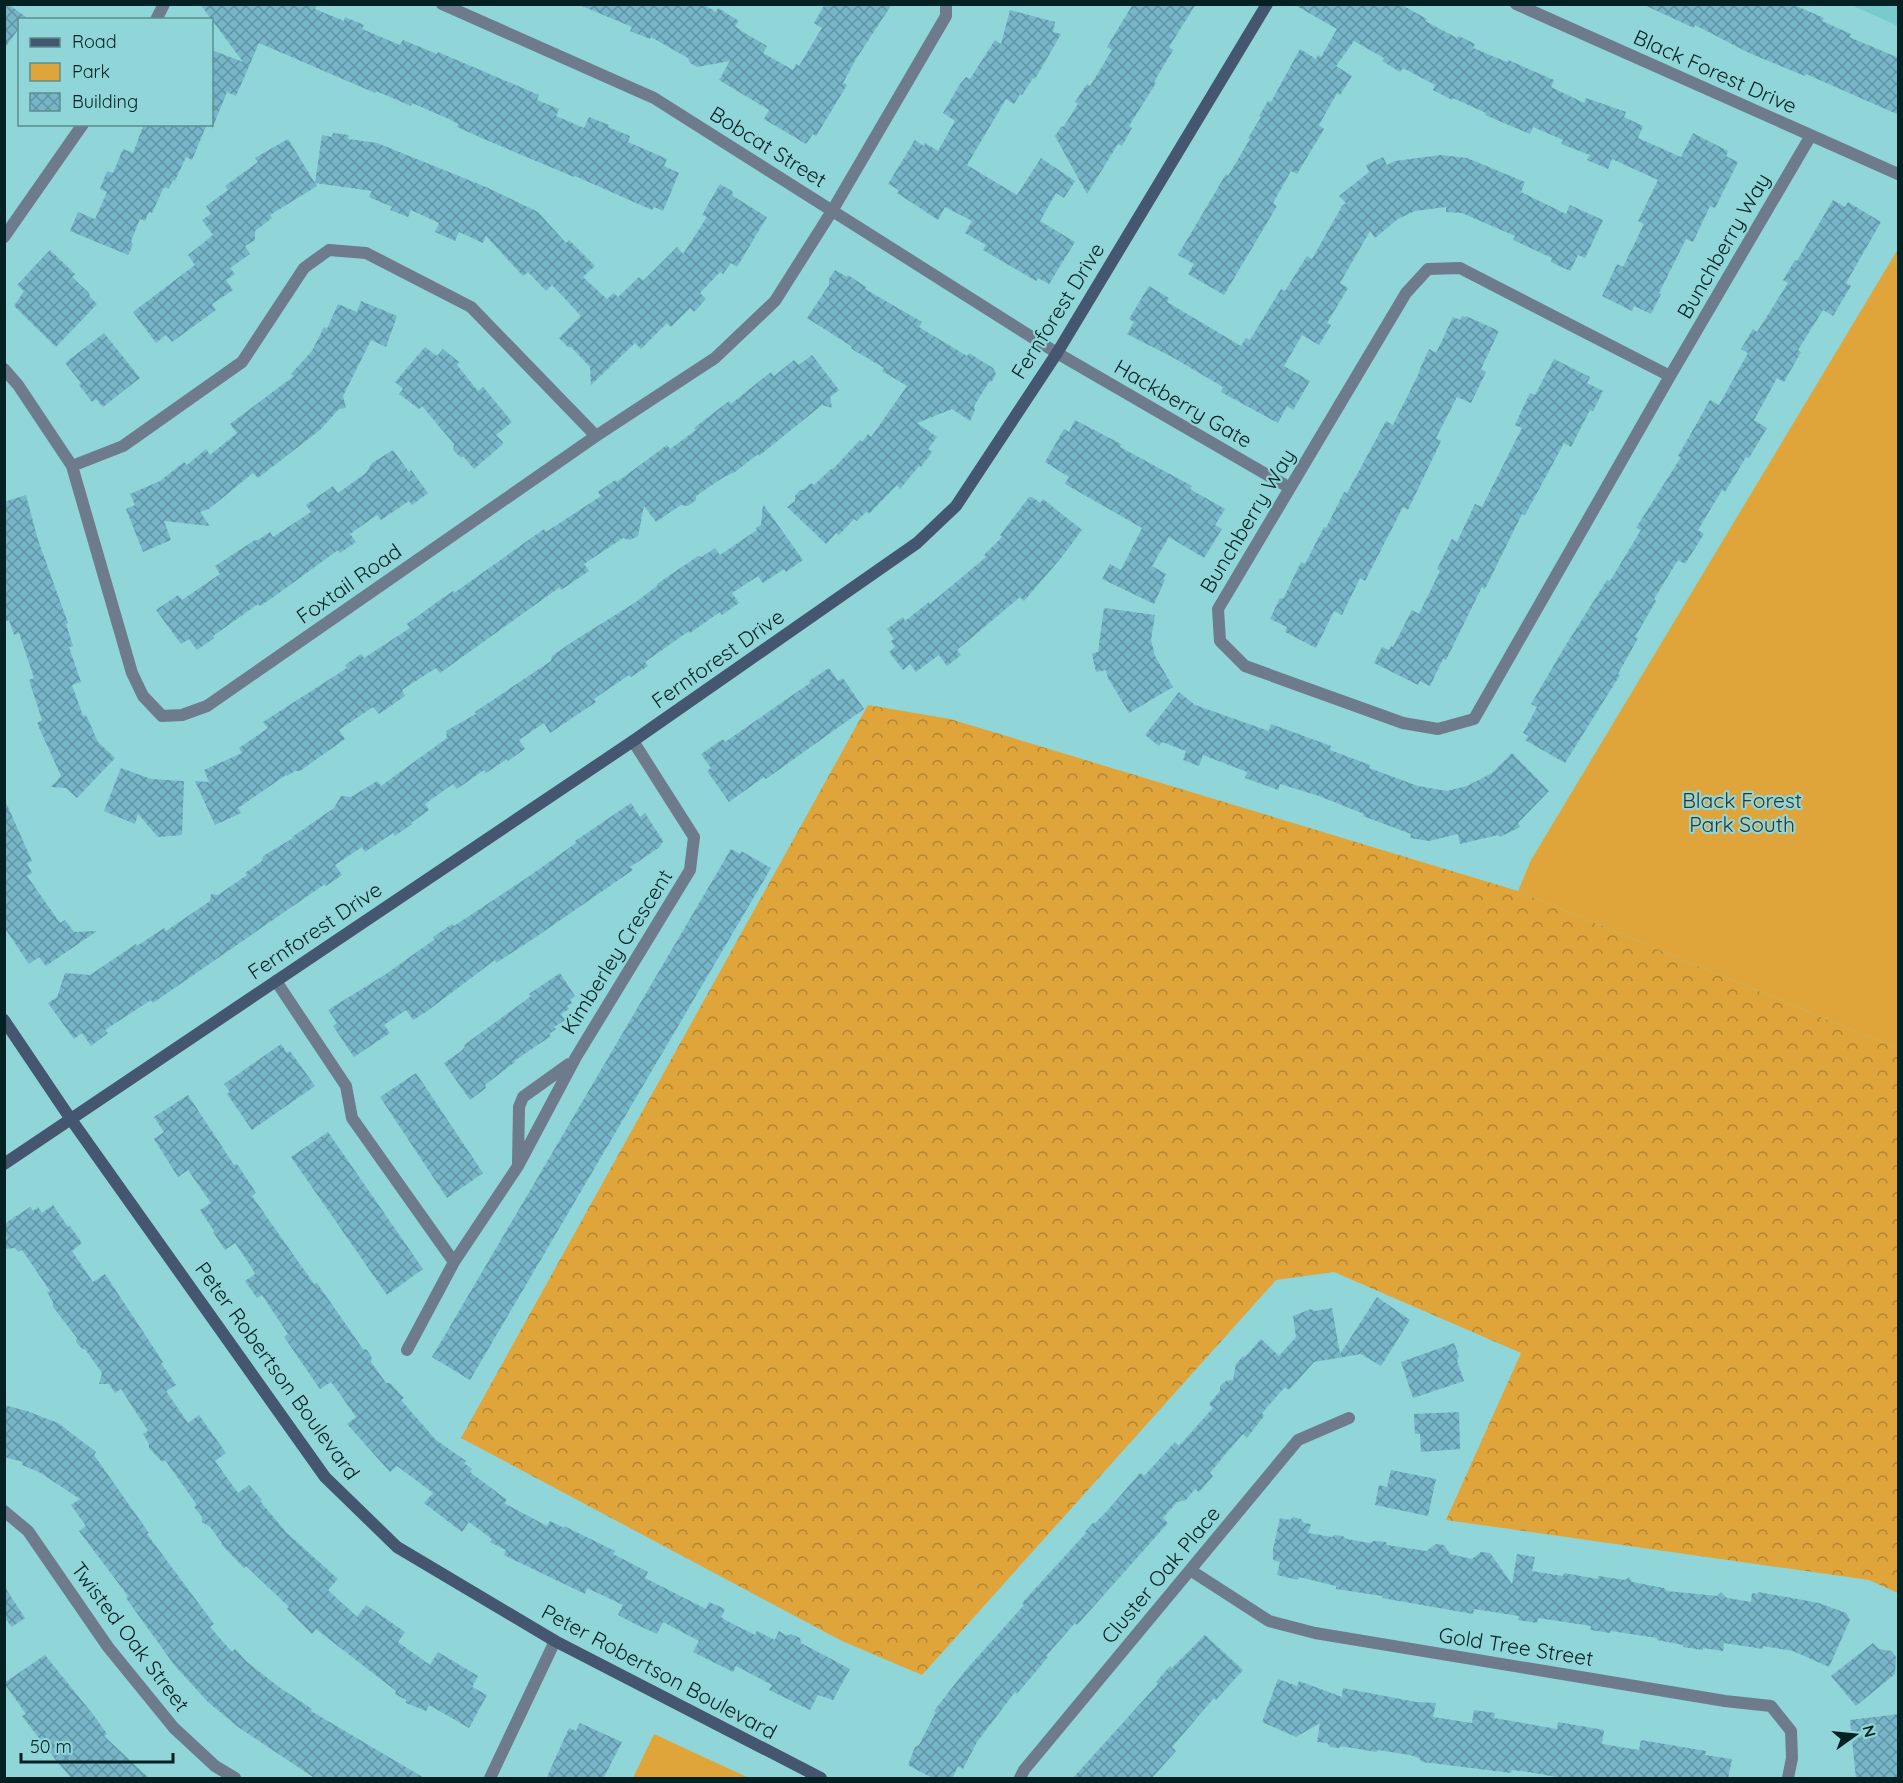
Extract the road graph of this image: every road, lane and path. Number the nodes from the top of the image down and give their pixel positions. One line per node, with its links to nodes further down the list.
1 (164, 4): 6 (street)
2 (442, 4): 10 (street, Bobcat Street)
3 (946, 4): 10 (street, Foxtail Road)
4 (1267, 4): 12 (street, Fernforest Drive)
5 (1516, 4): 8 (street, Black Forest Drive)
6 (157, 18)
7 (82, 126): 11 (street)
8 (1810, 137): 9 (street, Black Forest Drive); 14 (street, Bunchberry Way)
9 (1899, 174)
10 (832, 211): 12 (street, Bobcat Street); 15 (street, Foxtail Road)
11 (4, 237)
12 (1057, 353): 17 (street, Hackberry Gate); 18 (street, Fernforest Drive)
13 (4, 369): 16 (street, Foxtail Road)
14 (1670, 376): 17 (street, Bunchberry Way); 17 (street, Bunchberry Way)
15 (596, 436): 16 (street); 16 (street, Foxtail Road)
16 (72, 466)
17 (1290, 488)
18 (633, 741): 19 (street, Fernforest Drive); 21 (street, Kimberley Crescent)
19 (276, 981): 22 (street, Fernforest Drive); 25 (street)
20 (4, 1020): 22 (street, Peter Robertson Boulevard)
21 (576, 1057): 24 (street, Kimberley Crescent); 24 (street, Kimberley Crescent)
22 (70, 1118): 23 (street, Fernforest Drive); 30 (street, Peter Robertson Boulevard)
23 (4, 1164)
24 (518, 1166): 25 (street, Kimberley Crescent)
25 (454, 1262): 26 (street, Kimberley Crescent)
26 (407, 1350)
27 (1349, 1418): 29 (street, Cluster Oak Place)
28 (4, 1510): 31 (street, Twisted Oak Street)
29 (1190, 1570): 34 (street, Cluster Oak Place); 35 (street, Gold Tree Street)
30 (555, 1641): 32 (street); 33 (street, Peter Robertson Boulevard)
31 (235, 1779)
32 (490, 1779)
33 (821, 1779)
34 (1020, 1779)
35 (1788, 1779)

